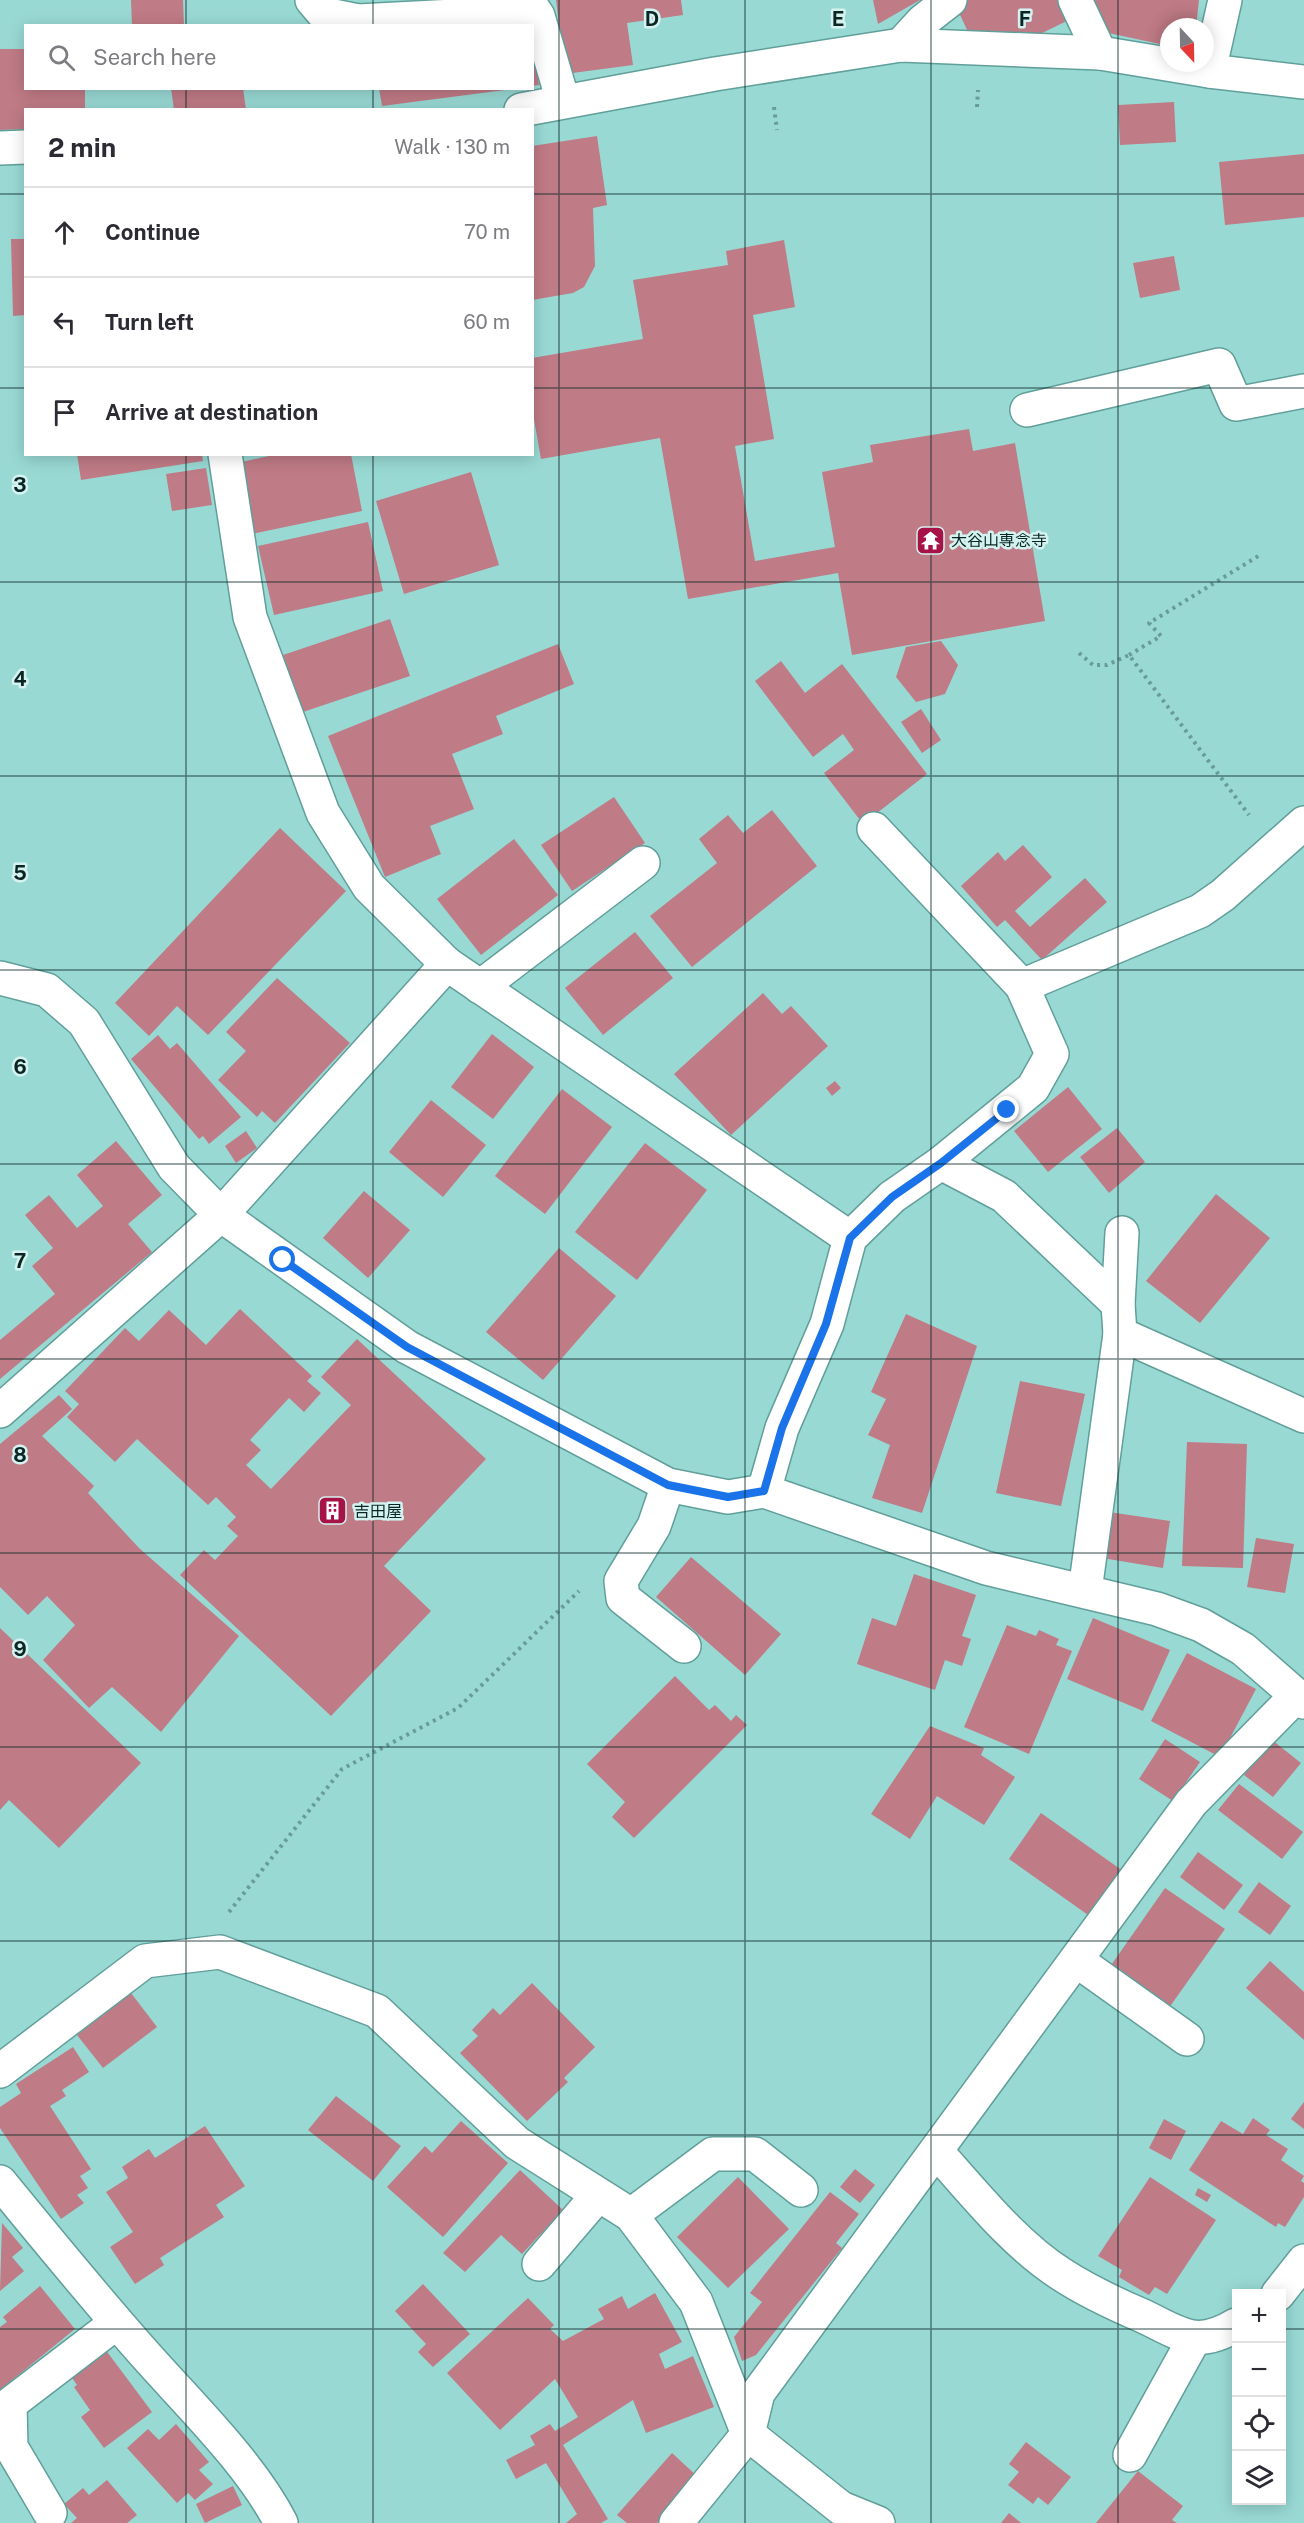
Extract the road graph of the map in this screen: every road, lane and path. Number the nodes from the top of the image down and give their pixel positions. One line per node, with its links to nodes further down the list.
1 (312, 0): 11 (street)
2 (950, 0): 5 (street)
3 (1075, 0): 7 (street)
4 (1225, 0): 6 (street)
5 (901, 45): 7 (street); 11 (street)
6 (1214, 49)
7 (1100, 52): 8 (street)
8 (1160, 62)
9 (1214, 72): 10 (street)
10 (1304, 82)
11 (563, 101): 12 (street)
12 (530, 108)
13 (24, 147): 14 (street)
14 (0, 148)
15 (1304, 391): 16 (street)
16 (1027, 410)
17 (225, 456): 25 (street)
18 (1260, 555): 20 (path)
19 (1079, 653): 20 (path)
20 (1129, 655): 23 (path)
21 (1304, 823): 23 (street)
22 (874, 829): 27 (street)
23 (1275, 848): 27 (street)
24 (643, 863): 28 (street)
25 (447, 964): 28 (street); 30 (street)
26 (0, 978): 30 (street)
27 (1022, 986): 29 (street)
28 (480, 987): 32 (street)
29 (941, 1163): 32 (street); 33 (street)
30 (221, 1215): 34 (street); 36 (street)
31 (1122, 1233): 33 (street)
32 (850, 1238): 37 (street)
33 (1119, 1319): 35 (street); 39 (street)
34 (0, 1410)
35 (1304, 1416)
36 (668, 1485): 37 (street); 40 (street)
37 (764, 1491): 39 (street)
38 (587, 1583): 42 (path)
39 (1085, 1591): 41 (street)
40 (684, 1646)
41 (1299, 1699): 43 (street)
42 (220, 1952): 45 (street); 49 (street)
43 (1076, 1960): 44 (street); 46 (street)
44 (1187, 2038)
45 (0, 2071)
46 (937, 2152): 56 (street); 57 (street)
47 (0, 2182): 54 (street)
48 (801, 2190): 50 (street)
49 (598, 2194): 50 (street); 52 (street)
50 (631, 2215): 57 (street)
51 (1304, 2261): 53 (street)
52 (539, 2264)
53 (1282, 2289)
54 (116, 2323): 59 (street); 60 (street)
55 (1232, 2328): 56 (street)
56 (1194, 2339): 58 (street)
57 (748, 2434): 61 (street); 62 (street)
58 (1130, 2455)
59 (50, 2513)
60 (281, 2523)
61 (676, 2523)
62 (878, 2523)

